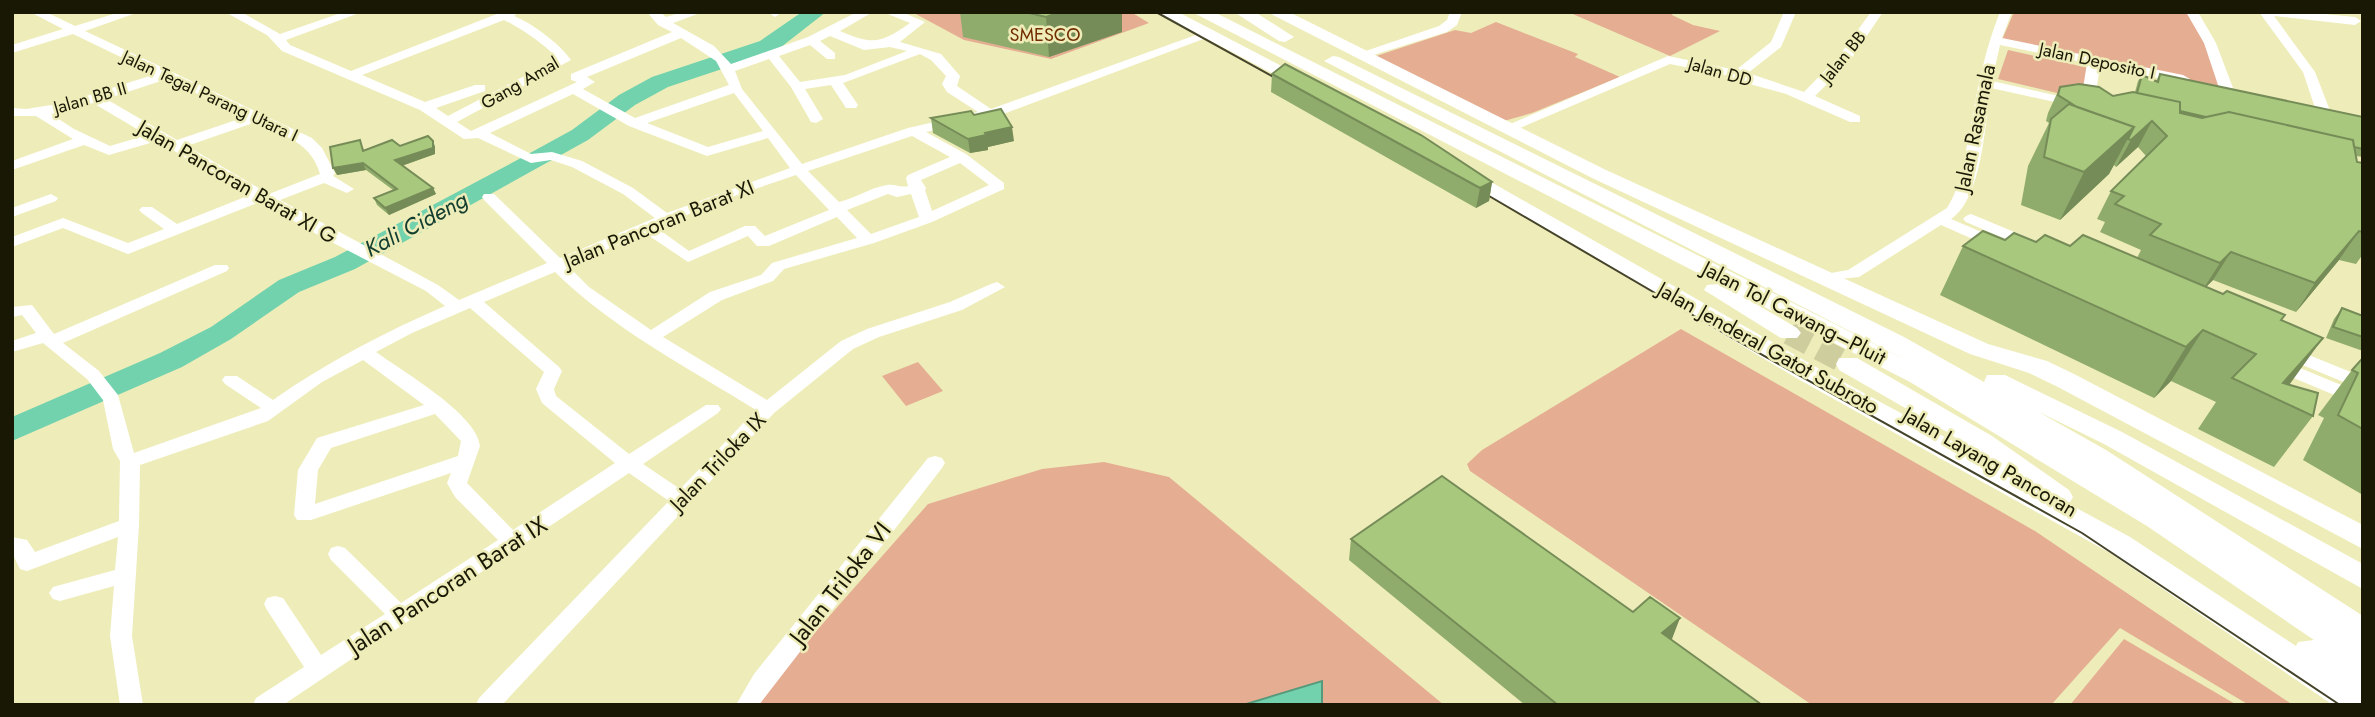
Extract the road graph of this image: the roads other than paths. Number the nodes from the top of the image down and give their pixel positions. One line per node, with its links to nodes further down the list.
1 (36, 12): 23 (street, Jalan Tegal Parang Utara I)
2 (133, 12): 23 (street)
3 (232, 12): 28 (street)
4 (356, 12): 28 (street)
5 (480, 12): 20 (street)
6 (697, 12): 21 (street)
7 (867, 12): 24 (street)
8 (889, 12): 31 (street)
9 (1164, 12): 26 (highway, Jalan Jenderal Gatot Subroto)
10 (1200, 12): 78 (highway, Jalan Tol Cawang–Pluit)
11 (1235, 12): 27 (highway, Jalan Tol Cawang–Pluit)
12 (1242, 12): 27 (highway)
13 (1275, 12): 35 (highway)
14 (1456, 12): 35 (street)
15 (1790, 12): 41 (street)
16 (1877, 12): 49 (street, Jalan BB)
17 (2006, 12): 30 (street, Jalan Rasamala)
18 (2192, 12): 37 (street, Jalan Deposito I)
19 (2266, 12): 22 (street); 52 (street)
20 (505, 16): 40 (street); 59 (street, Gang Amal)
21 (657, 17): 25 (street)
22 (2355, 21)
23 (74, 31): 32 (street); 39 (street, Jalan Tegal Parang Utara I)
24 (830, 31): 29 (street); 31 (street)
25 (679, 34): 38 (street); 46 (street)
26 (1208, 35): 55 (street, Jalan Pancoran Barat XI); 68 (highway, Jalan Jenderal Gatot Subroto)
27 (1285, 37): 93 (highway, Jalan Tol Cawang–Pluit)
28 (278, 39): 40 (street)
29 (812, 40): 34 (street); 36 (street)
30 (1995, 40): 37 (street, Jalan Deposito I); 43 (street, Jalan Rasamala)
31 (890, 43): 33 (street)
32 (12, 49)
33 (920, 50): 42 (street); 55 (street)
34 (772, 55): 38 (street); 44 (street)
35 (1360, 55): 61 (highway)
36 (831, 56)
37 (2094, 61): 43 (street)
38 (725, 64): 47 (street)
39 (167, 75): 48 (street, Jalan BB II); 56 (street, Jalan Tegal Parang Utara I)
40 (349, 76): 51 (street)
41 (1736, 76): 49 (street, Jalan DD); 61 (street, Jalan DD)
42 (835, 80): 44 (street); 50 (street)
43 (1985, 83): 82 (street, Jalan Rasamala)
44 (797, 86): 57 (street)
45 (480, 88): 51 (street)
46 (573, 89): 60 (street); 63 (street)
47 (738, 90): 60 (street); 64 (street)
48 (92, 97): 54 (street, Jalan BB II); 65 (street, Jalan Pancoran Barat XI G)
49 (1805, 98): 58 (street, Jalan DD)
50 (851, 105)
51 (425, 107): 59 (street)
52 (2322, 108)
53 (12, 112): 54 (street, Jalan BB II)
54 (39, 112): 66 (street)
55 (990, 114): 62 (street, Jalan Pancoran Barat XI)
56 (255, 118): 67 (street); 72 (street, Jalan Tegal Parang Utara I)
57 (816, 119)
58 (1855, 119)
59 (448, 121): 63 (street)
60 (634, 123): 64 (street)
61 (1508, 128): 92 (highway)
62 (914, 131): 69 (street); 71 (street, Jalan Pancoran Barat XI)
63 (479, 133): 83 (street)
64 (771, 133): 71 (street)
65 (158, 136): 66 (street); 67 (street, Jalan Pancoran Barat XI G)
66 (84, 140): 70 (street)
67 (177, 145): 77 (street, Jalan Pancoran Barat XI G)
68 (1435, 154): 120 (highway, Jalan Jenderal Gatot Subroto); 131 (highway, Jalan Layang Pancoran)
69 (961, 157): 73 (street); 84 (street)
70 (12, 166)
71 (800, 171): 79 (street); 83 (street, Jalan Pancoran Barat XI)
72 (325, 177): 74 (street); 77 (street)
73 (919, 188): 79 (street); 84 (street)
74 (346, 189)
75 (489, 197): 90 (street)
76 (51, 198): 81 (street)
77 (265, 198): 86 (street); 95 (street, Jalan Pancoran Barat XI G)
78 (1562, 198): 97 (highway); 129 (highway, Jalan Tol Cawang–Pluit)
79 (838, 209): 85 (street); 87 (street)
80 (147, 210): 86 (street)
81 (12, 213)
82 (1947, 216): 89 (street); 92 (street)
83 (666, 219): 85 (street, Jalan Pancoran Barat XI)
84 (927, 219): 87 (street)
85 (646, 228): 90 (street, Jalan Pancoran Barat XI)
86 (176, 230): 88 (street)
87 (868, 240): 98 (street)
88 (12, 242)
89 (2044, 257)
90 (555, 265): 95 (street, Jalan Pancoran Barat XI); 98 (street)
91 (221, 268): 99 (street)
92 (1841, 279): 101 (highway)
93 (1781, 285): 124 (highway); 128 (highway, Jalan Tol Cawang–Pluit)
94 (997, 287): 110 (street, Jalan Triloka IX)
95 (464, 303): 103 (street, Jalan Pancoran Barat XI); 114 (street, Jalan Pancoran Barat XI G)
96 (12, 312): 99 (street)
97 (1789, 333)
98 (651, 337): 110 (street)
99 (48, 339): 100 (street); 111 (street)
100 (12, 347)
101 (1979, 349): 117 (highway); 122 (highway)
102 (2264, 351): 106 (street)
103 (364, 352): 107 (street); 108 (street, Jalan Pancoran Barat XI)
104 (1848, 364): 120 (highway)
105 (231, 380): 108 (street)
106 (2360, 391)
107 (437, 407): 112 (street); 112 (street)
108 (273, 408): 111 (street, Jalan Pancoran Barat XI)
109 (712, 410): 114 (street, Jalan Pancoran Barat IX)
110 (768, 410): 115 (street, Jalan Triloka IX)
111 (130, 461): 116 (street)
112 (465, 461): 118 (street)
113 (935, 463): 135 (street, Jalan Triloka VI)
114 (630, 465): 115 (street); 118 (street, Jalan Pancoran Barat IX)
115 (681, 500): 134 (street, Jalan Triloka IX)
116 (129, 525): 119 (street); 123 (street)
117 (2363, 538)
118 (513, 542): 127 (street, Jalan Pancoran Barat IX)
119 (12, 545)
120 (2120, 545): 136 (highway, Jalan Jenderal Gatot Subroto)
121 (338, 554): 127 (street)
122 (2363, 561)
123 (126, 575): 125 (street); 132 (street)
124 (2363, 578)
125 (60, 593)
126 (275, 604): 130 (street)
127 (400, 615): 130 (street, Jalan Pancoran Barat IX)
128 (2363, 632)
129 (2363, 657)
130 (318, 669): 133 (street, Jalan Pancoran Barat IX)
131 (2363, 685)
132 (132, 705)
133 (264, 705)
134 (487, 705)
135 (747, 705)
136 (2360, 705)

